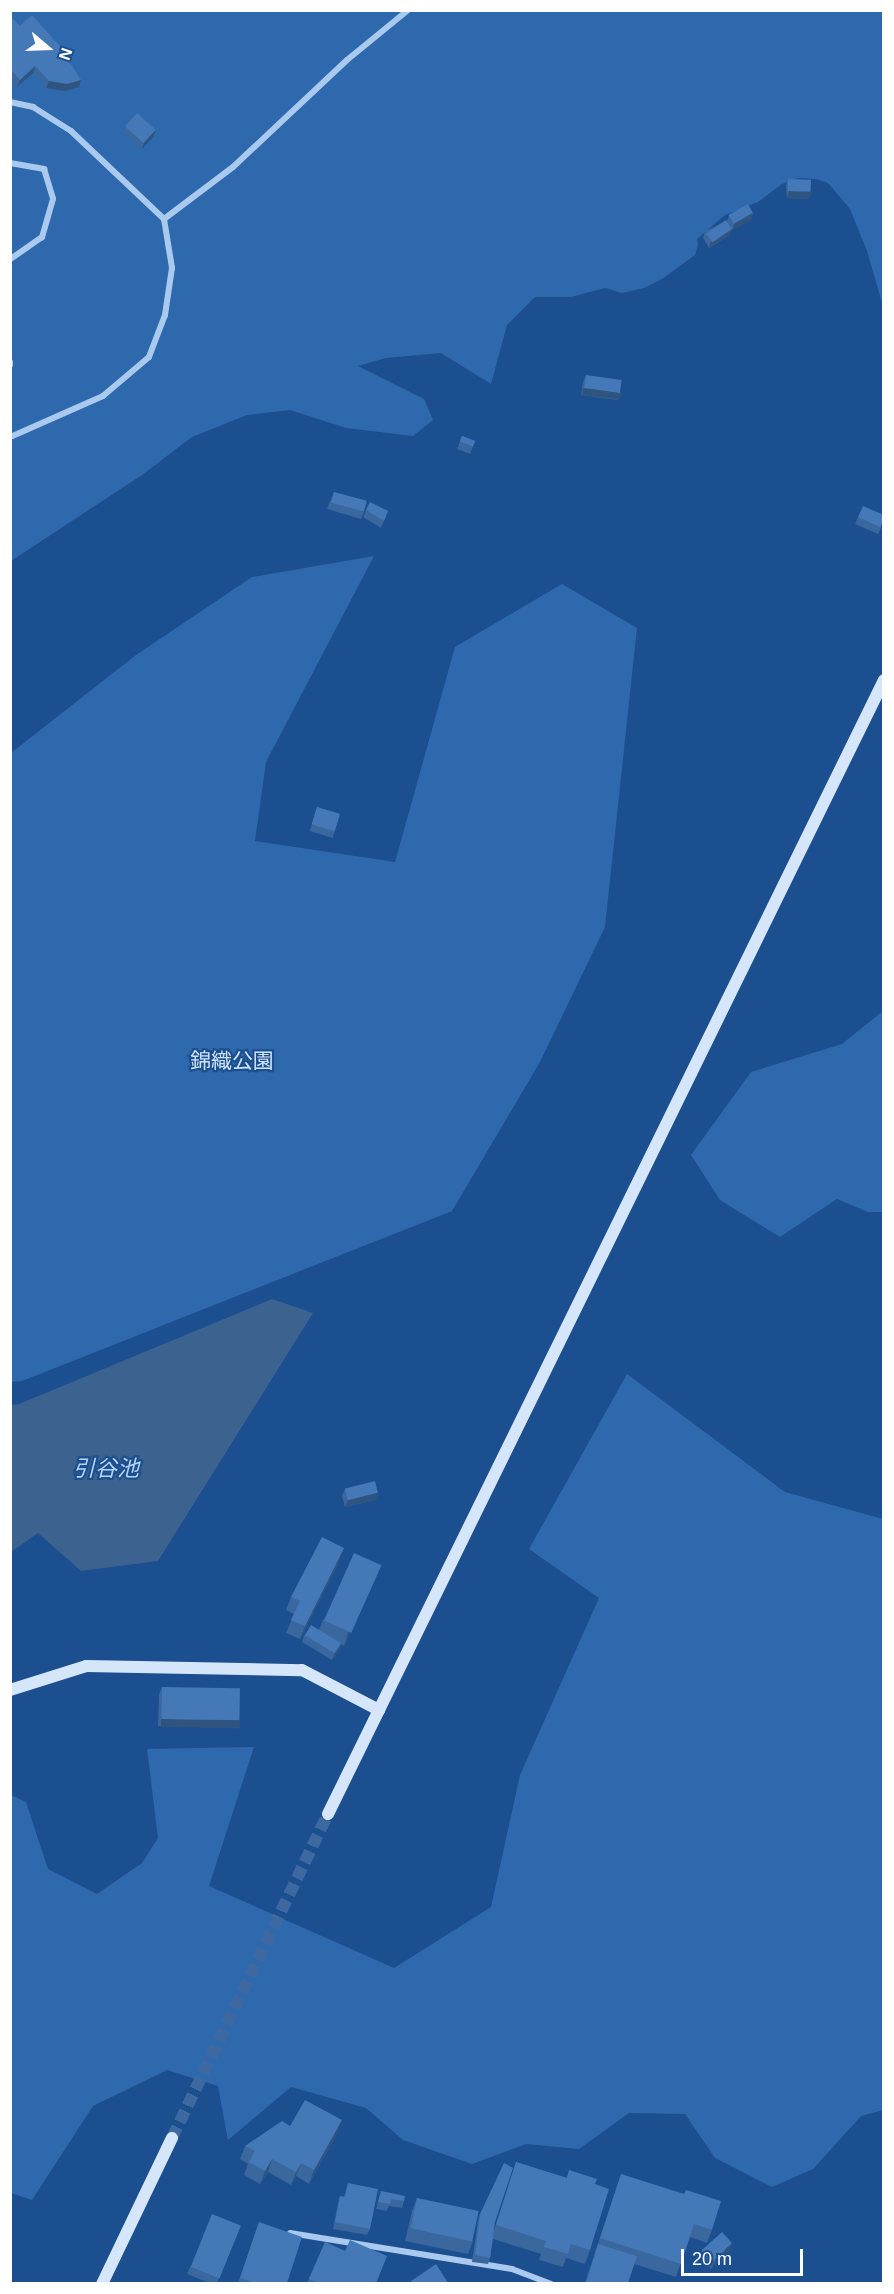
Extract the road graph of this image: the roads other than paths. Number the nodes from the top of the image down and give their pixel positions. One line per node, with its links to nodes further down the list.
1 (408, 10): 4 (street)
2 (10, 102): 4 (street)
3 (10, 163): 5 (street)
4 (164, 219): 7 (street)
5 (14, 252): 6 (street)
6 (10, 259)
7 (10, 437)
8 (884, 680): 9 (street)
9 (879, 700): 11 (street)
10 (10, 1690): 11 (street)
11 (379, 1710): 12 (street)
12 (328, 1814)
13 (172, 2138): 15 (street)
14 (282, 2232): 16 (street)
15 (102, 2283)
16 (551, 2283)

